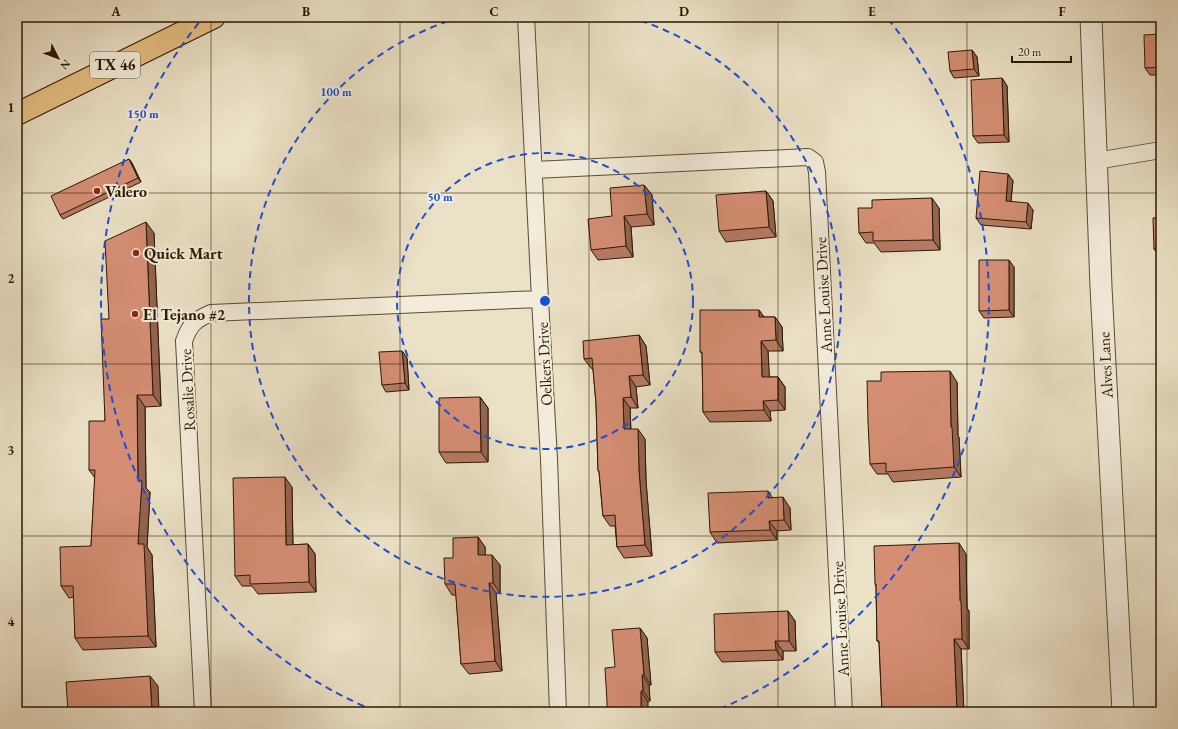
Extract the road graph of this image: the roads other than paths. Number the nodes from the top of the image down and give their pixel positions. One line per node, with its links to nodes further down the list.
1 (214, 17): 4 (main road, TX 46)
2 (526, 17): 7 (street, Oelkers Drive)
3 (1091, 17): 6 (street, Alves Lane)
4 (17, 114)
5 (1161, 150): 6 (street)
6 (1096, 161): 12 (street, Alves Lane)
7 (534, 170): 8 (street, Oelkers Drive); 11 (street, Anne Louise Drive)
8 (540, 299): 9 (street, Rosalie Drive); 10 (street, Oelkers Drive)
9 (202, 712)
10 (558, 712)
11 (844, 712)
12 (1123, 712)

